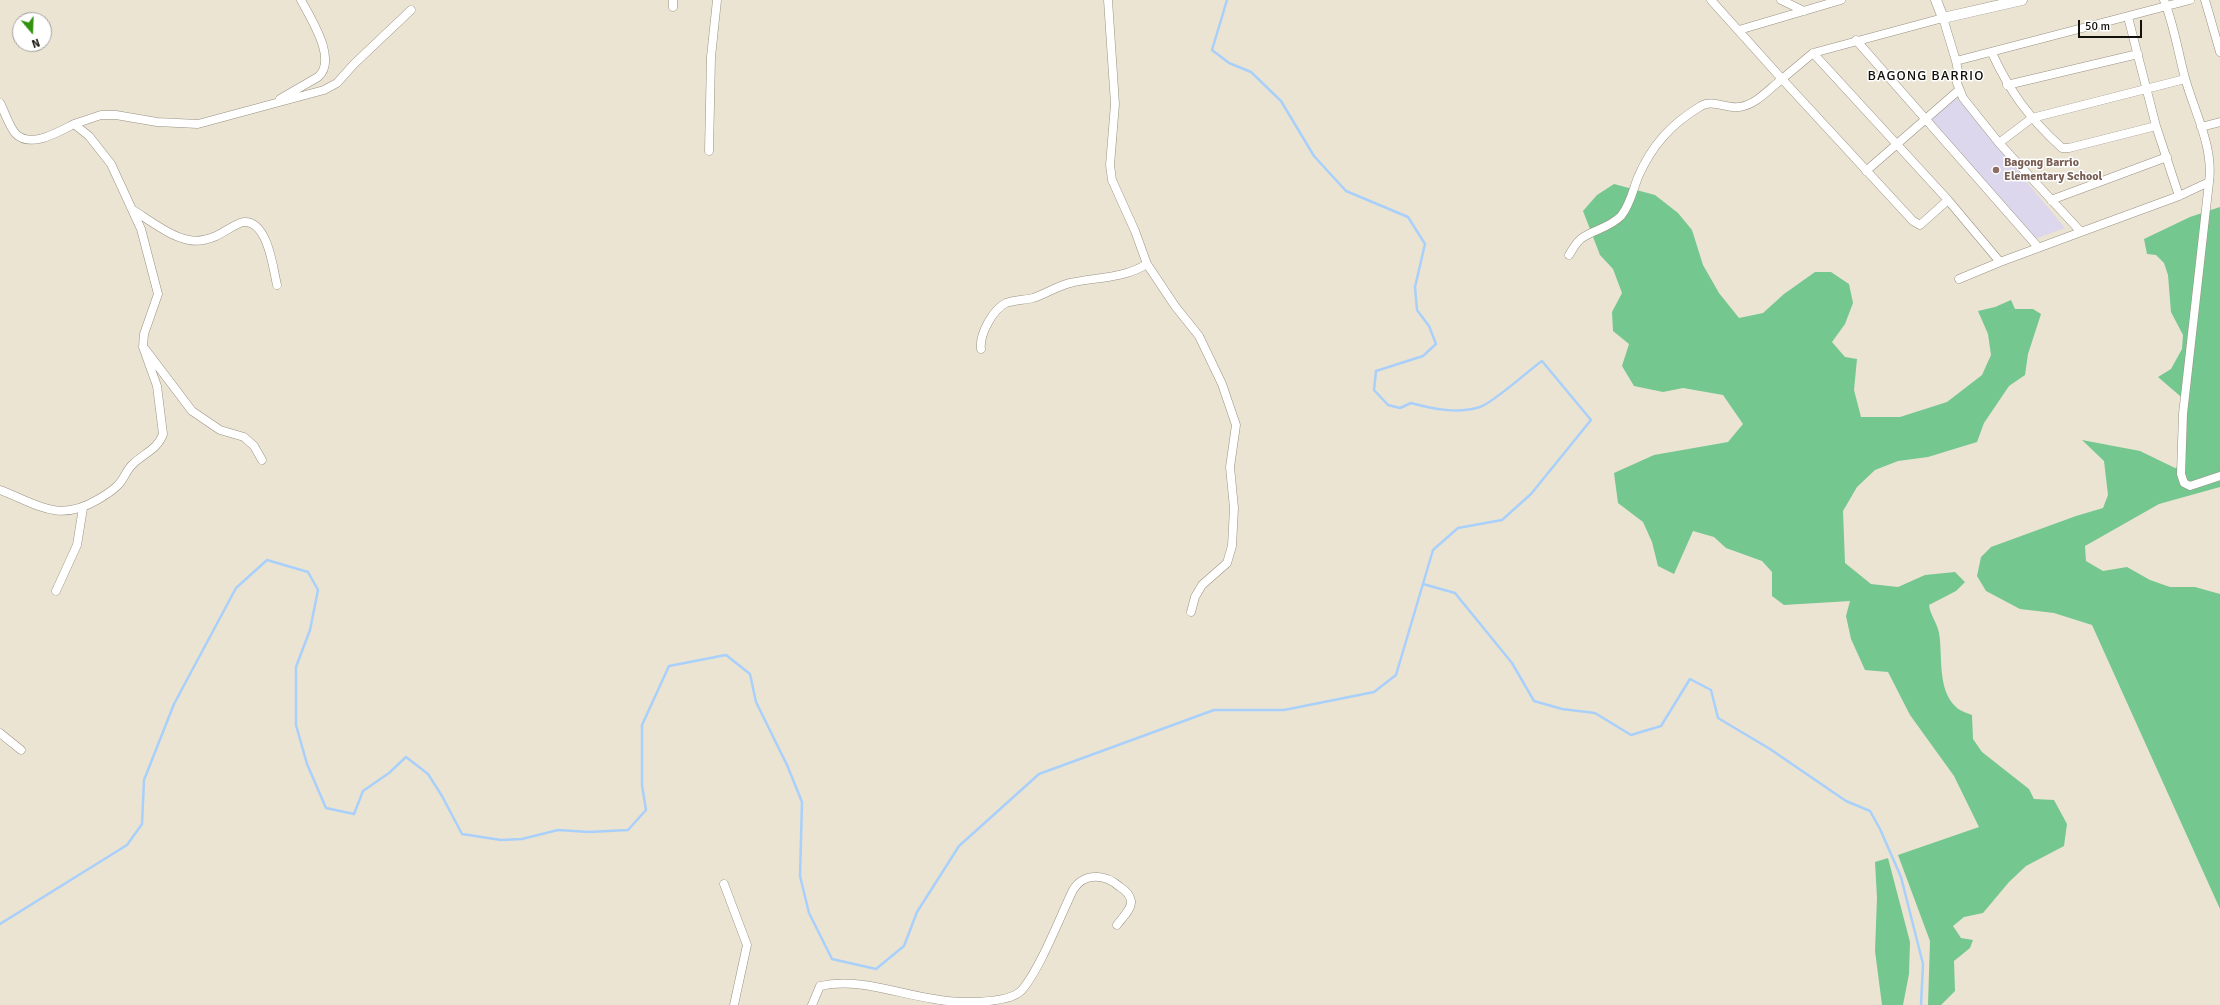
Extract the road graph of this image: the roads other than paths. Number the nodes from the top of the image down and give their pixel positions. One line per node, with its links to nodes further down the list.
1 (301, 0): 28 (street)
2 (717, 0): 38 (street)
3 (1108, 0): 50 (street)
4 (1711, 0): 16 (street)
5 (1781, 0): 13 (street)
6 (1841, 0): 13 (street)
7 (1936, 0): 15 (street)
8 (2022, 0): 15 (street)
9 (2190, 0): 11 (street)
10 (2205, 0): 18 (street)
11 (2166, 3): 14 (street); 24 (street)
12 (412, 10): 28 (street)
13 (1804, 11): 16 (street)
14 (2128, 17): 20 (street); 21 (street)
15 (1943, 18): 17 (street); 22 (street)
16 (1739, 30): 23 (street)
17 (1856, 40): 19 (street); 30 (street)
18 (2220, 52)
19 (1813, 53): 23 (street); 37 (street)
20 (1992, 53): 22 (street); 25 (street)
21 (2138, 54): 25 (street); 27 (street)
22 (1956, 61): 26 (street)
23 (1782, 79): 40 (street); 48 (street)
24 (2185, 79): 27 (street); 35 (street)
25 (2007, 85): 31 (street)
26 (1959, 90): 30 (street); 36 (street)
27 (2147, 90): 31 (street); 34 (street)
28 (277, 101): 33 (street)
29 (0, 103): 33 (street)
30 (1926, 118): 37 (street); 47 (street)
31 (2032, 118): 34 (street); 36 (street)
32 (2220, 122): 35 (street)
33 (74, 124): 45 (street)
34 (2156, 126): 39 (street)
35 (2201, 127): 41 (street)
36 (1999, 143): 44 (street)
37 (1896, 144): 40 (street); 43 (street)
38 (709, 150)
39 (2167, 157): 42 (street); 44 (street)
40 (1866, 171): 43 (street)
41 (2209, 182): 42 (street); 56 (street)
42 (2179, 196): 46 (street)
43 (1948, 200): 49 (street)
44 (2051, 200): 46 (street)
45 (133, 210): 52 (street); 53 (street)
46 (2080, 232): 47 (street)
47 (2038, 247): 49 (street)
48 (1569, 255)
49 (2000, 262): 51 (street)
50 (1147, 264): 54 (street); 60 (street)
51 (1959, 278)
52 (277, 285)
53 (143, 347): 55 (street); 58 (street)
54 (981, 349)
55 (262, 460)
56 (2220, 476)
57 (0, 490): 58 (street)
58 (83, 508): 59 (street)
59 (56, 591)
60 (1191, 612)
61 (0, 733): 62 (street)
62 (21, 750)
63 (724, 884): 65 (street)
64 (1116, 925): 66 (street)
65 (734, 1005)
66 (812, 1005)

